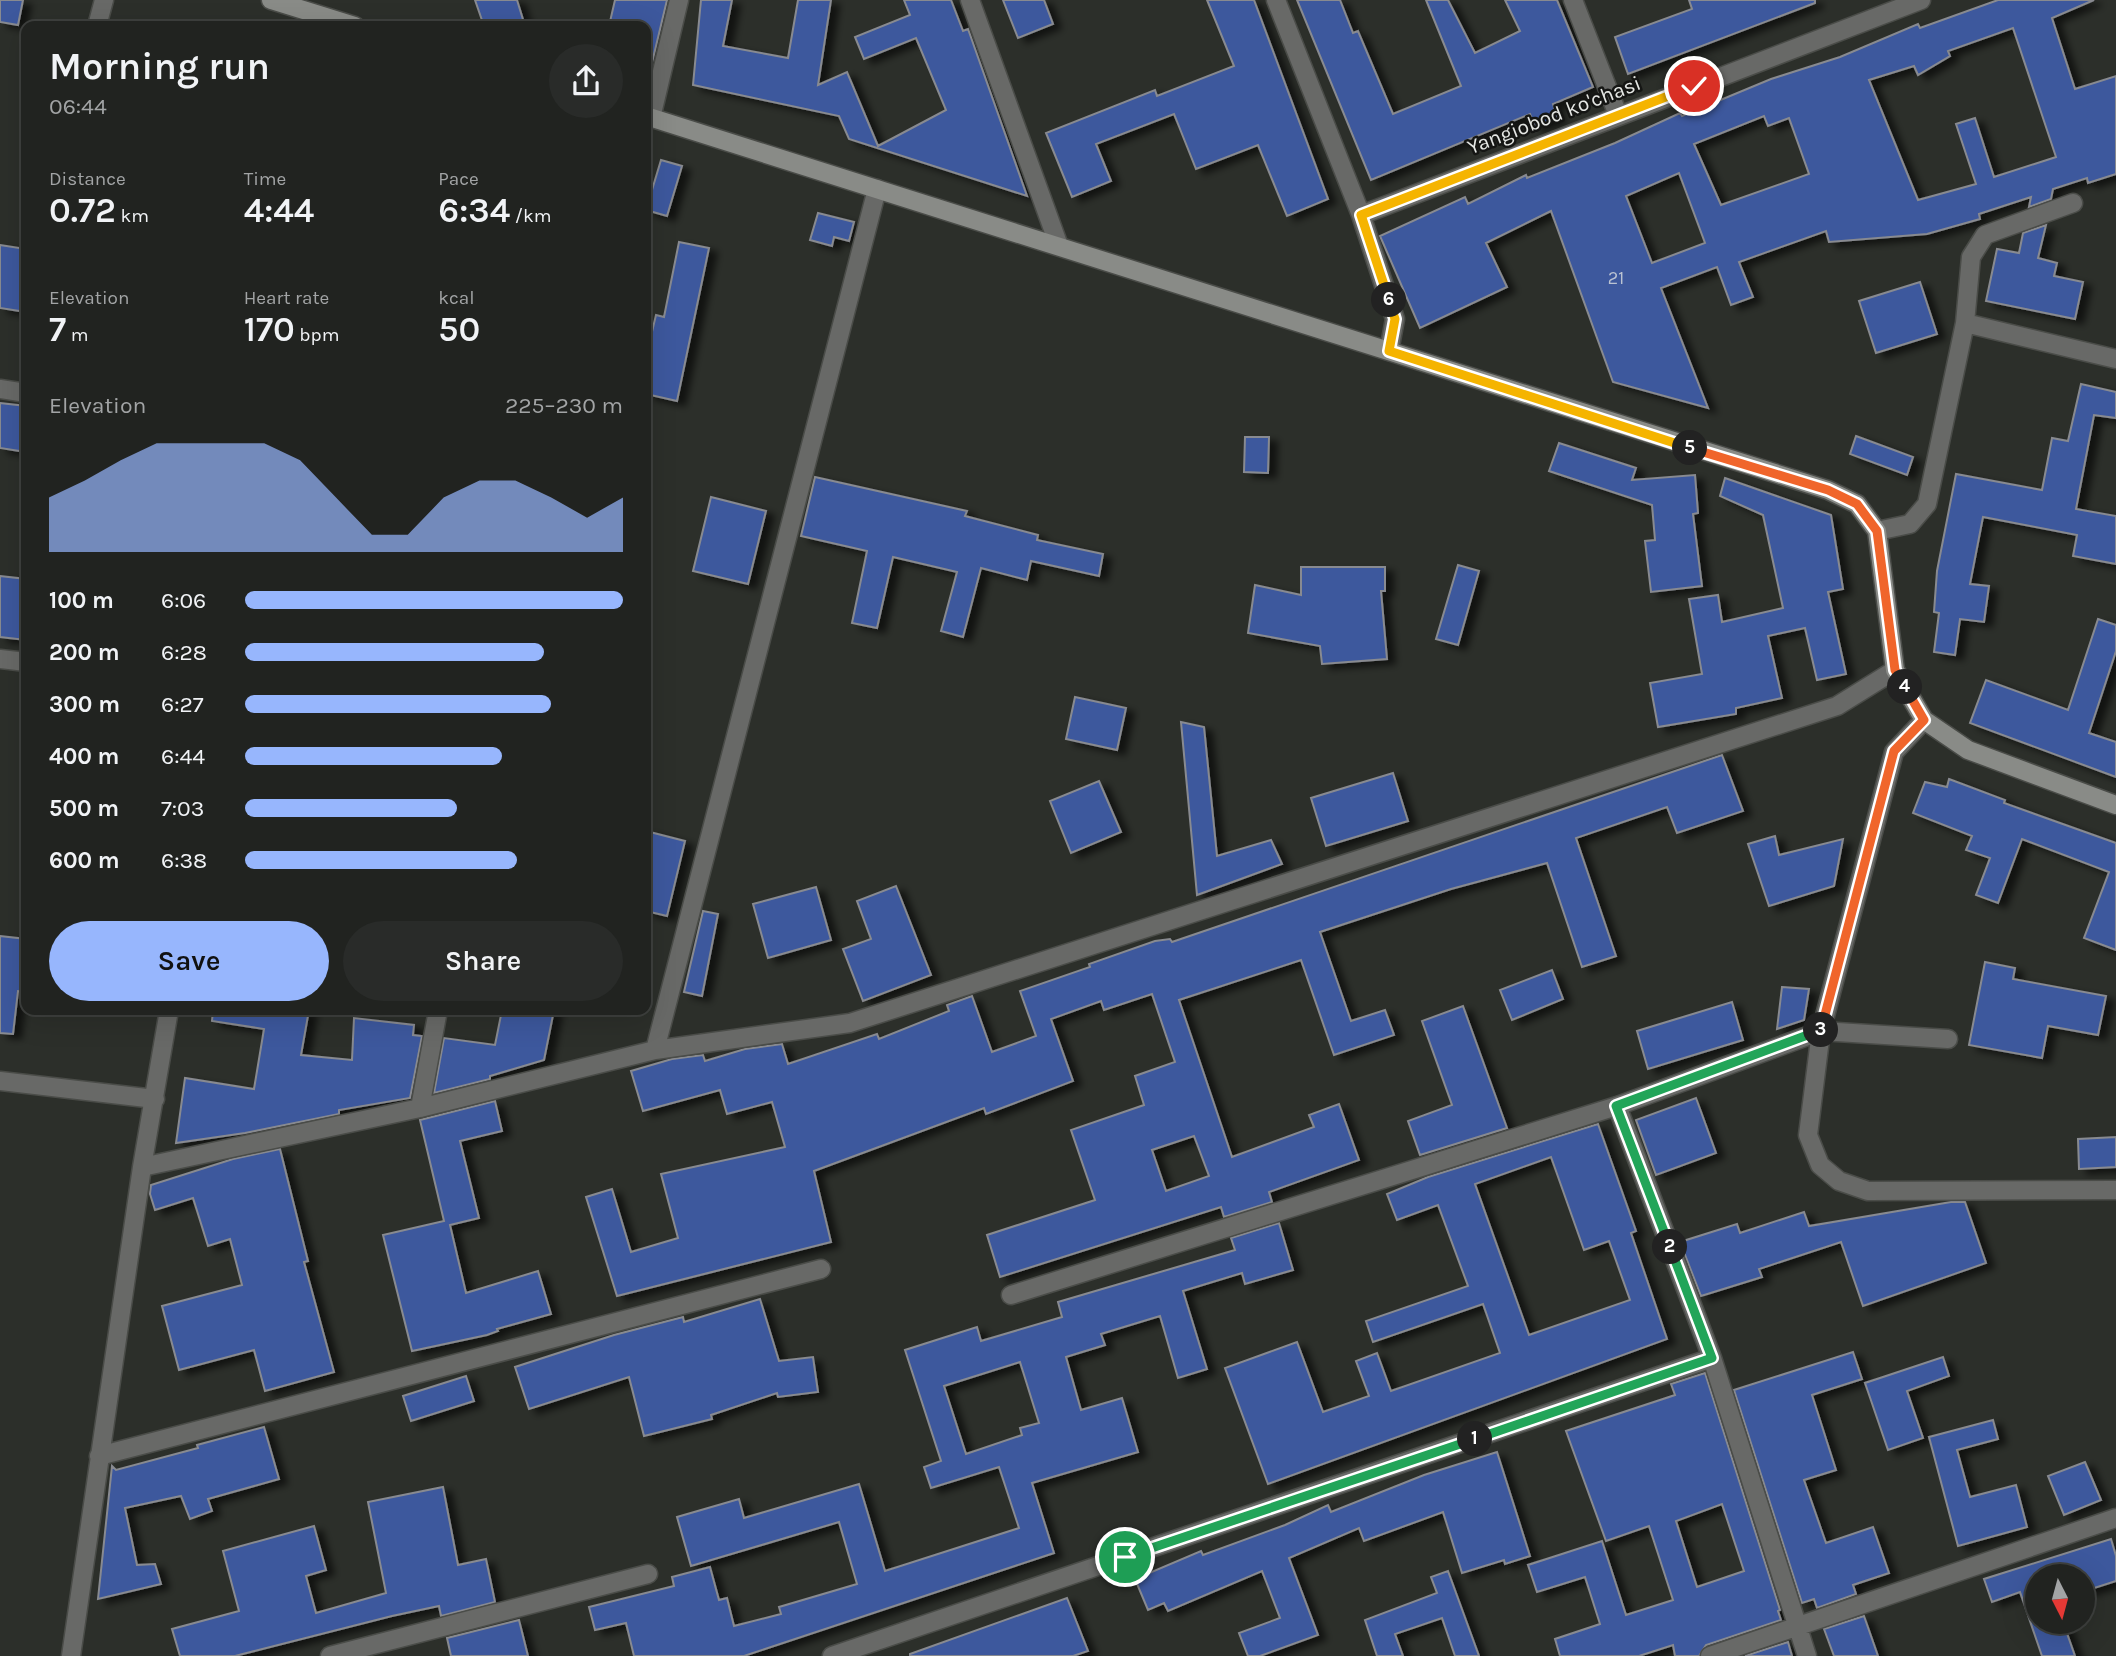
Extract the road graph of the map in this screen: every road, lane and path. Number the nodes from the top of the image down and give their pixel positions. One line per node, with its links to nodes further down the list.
1 (104, 0): 8 (street)
2 (271, 0): 9 (street)
3 (679, 0): 10 (street)
4 (970, 0): 16 (street)
5 (1276, 0): 15 (street)
6 (1573, 0): 11 (street)
7 (1921, 0): 11 (street, Yangiobod ko'chasi)
8 (98, 21)
9 (320, 21)
10 (651, 106)
11 (1618, 115): 15 (street, Yangiobod ko'chasi)
12 (651, 118): 13 (street)
13 (877, 189): 16 (street); 32 (street)
14 (2073, 203): 17 (street)
15 (1361, 215): 18 (street)
16 (1059, 246): 18 (street)
17 (1965, 323): 19 (street); 22 (street)
18 (1389, 351): 22 (street)
19 (2116, 359)
20 (0, 389): 21 (street)
21 (21, 392)
22 (1877, 531): 25 (street)
23 (0, 659): 24 (street)
24 (21, 661)
25 (1895, 670): 26 (street); 32 (street)
26 (1924, 720): 27 (street); 30 (street)
27 (2116, 805)
28 (168, 1015): 34 (street)
29 (437, 1015): 36 (street)
30 (1821, 1031): 31 (street); 35 (street); 38 (street)
31 (1948, 1039)
32 (655, 1050): 36 (street)
33 (0, 1081): 34 (street)
34 (155, 1099): 37 (street)
35 (1616, 1106): 40 (street); 41 (street)
36 (420, 1108): 37 (street)
37 (142, 1167): 42 (street)
38 (2116, 1190)
39 (821, 1269): 42 (street)
40 (1011, 1295)
41 (1712, 1358): 45 (street); 48 (street)
42 (99, 1456): 46 (street)
43 (2116, 1518): 45 (street)
44 (648, 1574): 47 (street)
45 (1798, 1628): 49 (street); 50 (street)
46 (71, 1656)
47 (330, 1656)
48 (832, 1656)
49 (1710, 1656)
50 (1807, 1656)

